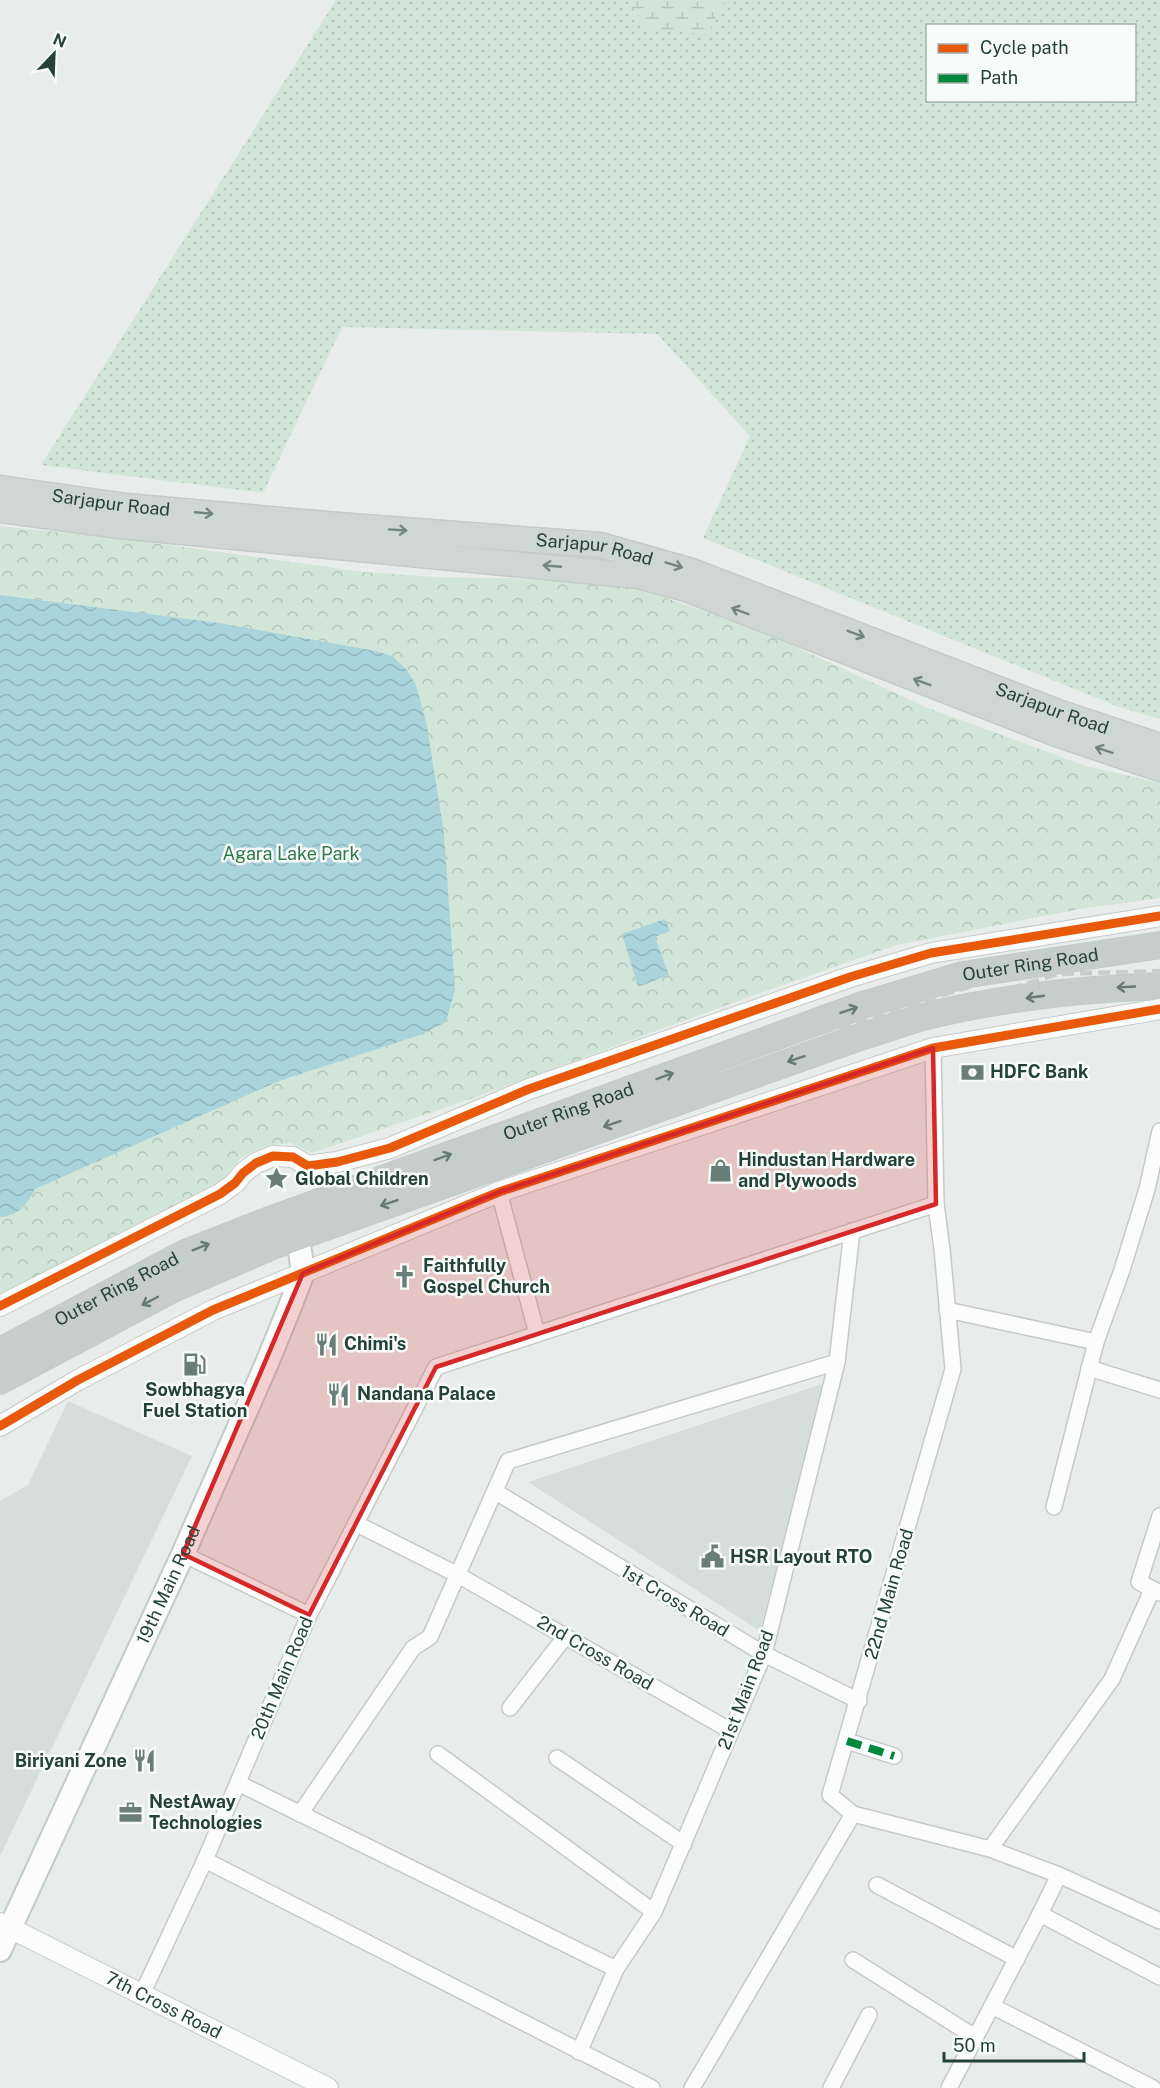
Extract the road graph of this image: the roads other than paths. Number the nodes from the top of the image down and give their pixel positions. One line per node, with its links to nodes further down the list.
1 (9, 501): 2 (main road, Sarjapur Road, one-way to 2); 3 (main road, Sarjapur Road, one-way to 1)
2 (1160, 746)
3 (1160, 769)
4 (1160, 916): 16 (street)
5 (1160, 945): 12 (highway, Outer Ring Road, one-way to 5)
6 (1160, 986): 14 (highway, Outer Ring Road, one-way to 14)
7 (1160, 1009): 8 (street)
8 (933, 1048): 10 (street); 11 (street, 22nd Main Road)
9 (1160, 1131): 19 (street)
10 (499, 1192): 15 (street); 18 (street)
11 (936, 1204): 13 (street); 17 (street, 22nd Main Road)
12 (287, 1214): 14 (main road); 20 (highway, Outer Ring Road, one-way to 12)
13 (852, 1231): 18 (street); 21 (street, 21st Main Road)
14 (297, 1237): 15 (main road); 23 (highway, Outer Ring Road, one-way to 23)
15 (303, 1273): 25 (street); 30 (main road, 19th Main Road)
16 (0, 1306)
17 (947, 1310): 19 (street); 36 (street, 22nd Main Road)
18 (537, 1334): 29 (street, 20th Main Road)
19 (1096, 1342): 22 (street)
20 (0, 1351)
21 (837, 1362): 26 (street); 35 (street, 21st Main Road)
22 (1089, 1368): 24 (street); 27 (street)
23 (0, 1381)
24 (1160, 1390)
25 (0, 1426)
26 (496, 1492): 31 (street); 35 (street, 1st Cross Road)
27 (1054, 1507)
28 (1160, 1516): 32 (street)
29 (357, 1524): 31 (street, 2nd Cross Road); 33 (street, 20th Main Road)
30 (183, 1554): 33 (street); 54 (main road, 19th Main Road)
31 (458, 1575): 34 (street, 2nd Cross Road); 44 (street)
32 (1156, 1592): 47 (street)
33 (309, 1615): 43 (street, 20th Main Road)
34 (565, 1637): 37 (street); 38 (street, 2nd Cross Road)
35 (764, 1654): 36 (street, 1st Cross Road); 38 (street, 21st Main Road)
36 (859, 1701): 39 (street, 22nd Main Road)
37 (510, 1708)
38 (732, 1731): 46 (street, 21st Main Road)
39 (847, 1741): 41 (street); 45 (street, 22nd Main Road)
40 (438, 1754): 51 (street)
41 (894, 1756)
42 (557, 1758): 46 (street)
43 (238, 1783): 44 (street); 48 (street, 20th Main Road)
44 (300, 1814): 58 (street)
45 (853, 1814): 47 (street); 67 (street)
46 (684, 1844): 51 (street, 21st Main Road)
47 (990, 1850): 49 (street)
48 (205, 1860): 60 (street, 20th Main Road); 64 (street)
49 (1059, 1875): 52 (street); 53 (street)
50 (877, 1885): 56 (street)
51 (654, 1912): 58 (street, 21st Main Road)
52 (1040, 1914): 56 (street); 59 (street)
53 (1160, 1921)
54 (5, 1926): 55 (main road, 19th Main Road); 60 (street, 7th Cross Road)
55 (0, 1950)
56 (1017, 1959): 61 (street)
57 (853, 1960): 63 (street)
58 (616, 1969): 64 (street, 21st Main Road)
59 (1160, 1977)
60 (142, 1994): 65 (street, 7th Cross Road)
61 (992, 2006): 63 (street); 70 (street)
62 (869, 2015): 68 (street)
63 (975, 2037): 69 (street)
64 (579, 2052): 66 (street)
65 (328, 2088)
66 (652, 2088)
67 (692, 2088)
68 (831, 2088)
69 (949, 2088)
70 (1153, 2088)

